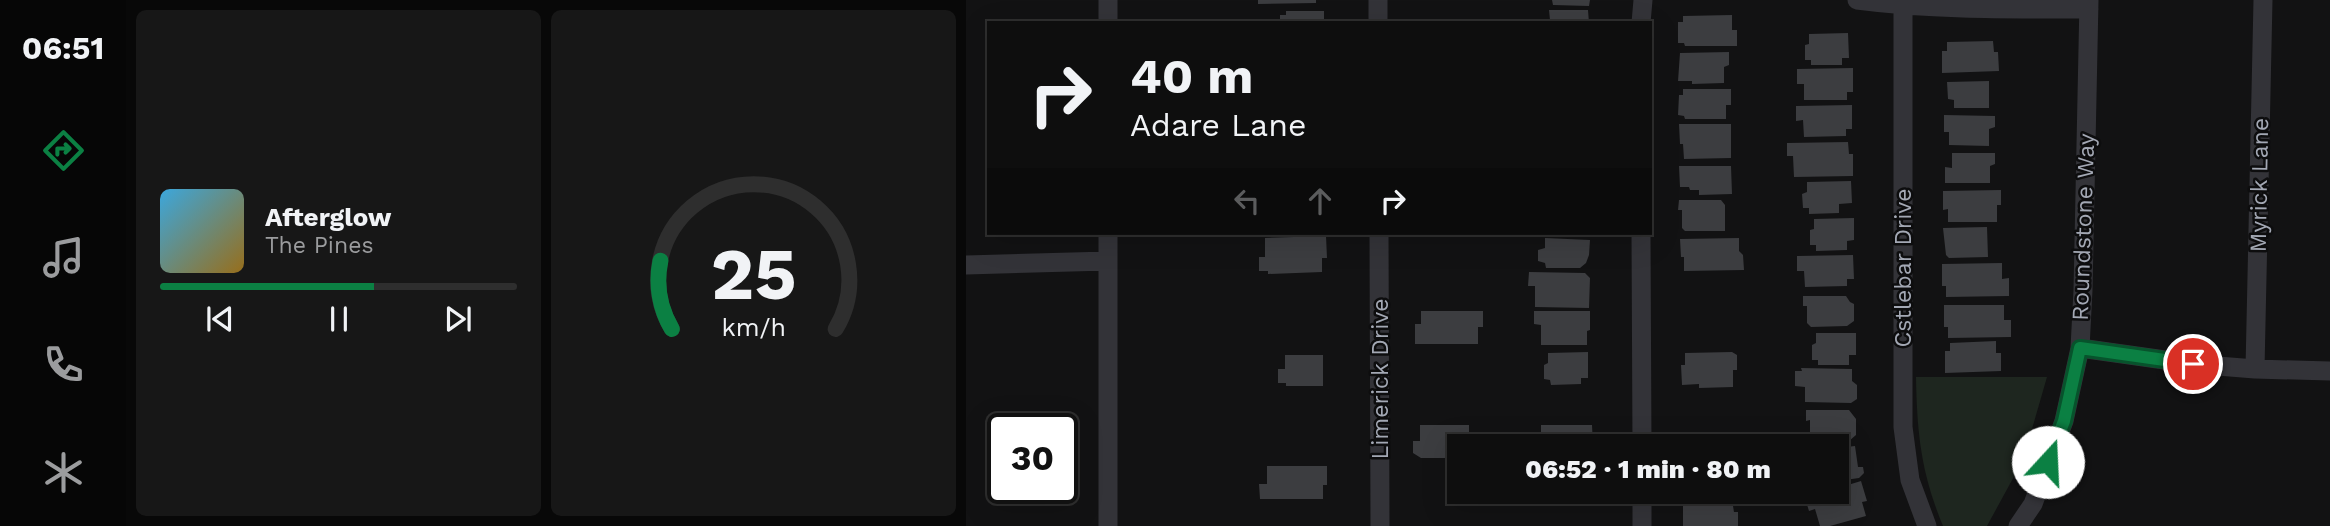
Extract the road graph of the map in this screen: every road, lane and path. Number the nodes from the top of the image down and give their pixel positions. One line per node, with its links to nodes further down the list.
1 (1108, 0): 8 (street)
2 (1378, 0): 9 (street)
3 (1643, 0): 10 (street)
4 (1857, 0): 7 (street)
5 (2263, 0): 17 (street, Myrick Lane)
6 (2089, 5): 7 (street); 16 (street, Roundstone Way)
7 (1903, 6): 24 (street, Cstlebar Drive)
8 (1108, 21)
9 (1378, 21)
10 (1641, 21)
11 (1108, 235): 14 (street)
12 (1379, 235): 22 (street, Limerick Drive)
13 (1641, 235): 19 (street)
14 (1108, 261): 15 (street); 21 (street)
15 (966, 265)
16 (2080, 348): 17 (street); 25 (street, Roundstone Way)
17 (2255, 369): 18 (street)
18 (2330, 371)
19 (1642, 434)
20 (1642, 504): 23 (street)
21 (1108, 526)
22 (1380, 526)
23 (1642, 526)
24 (1927, 526)
25 (2018, 526)

